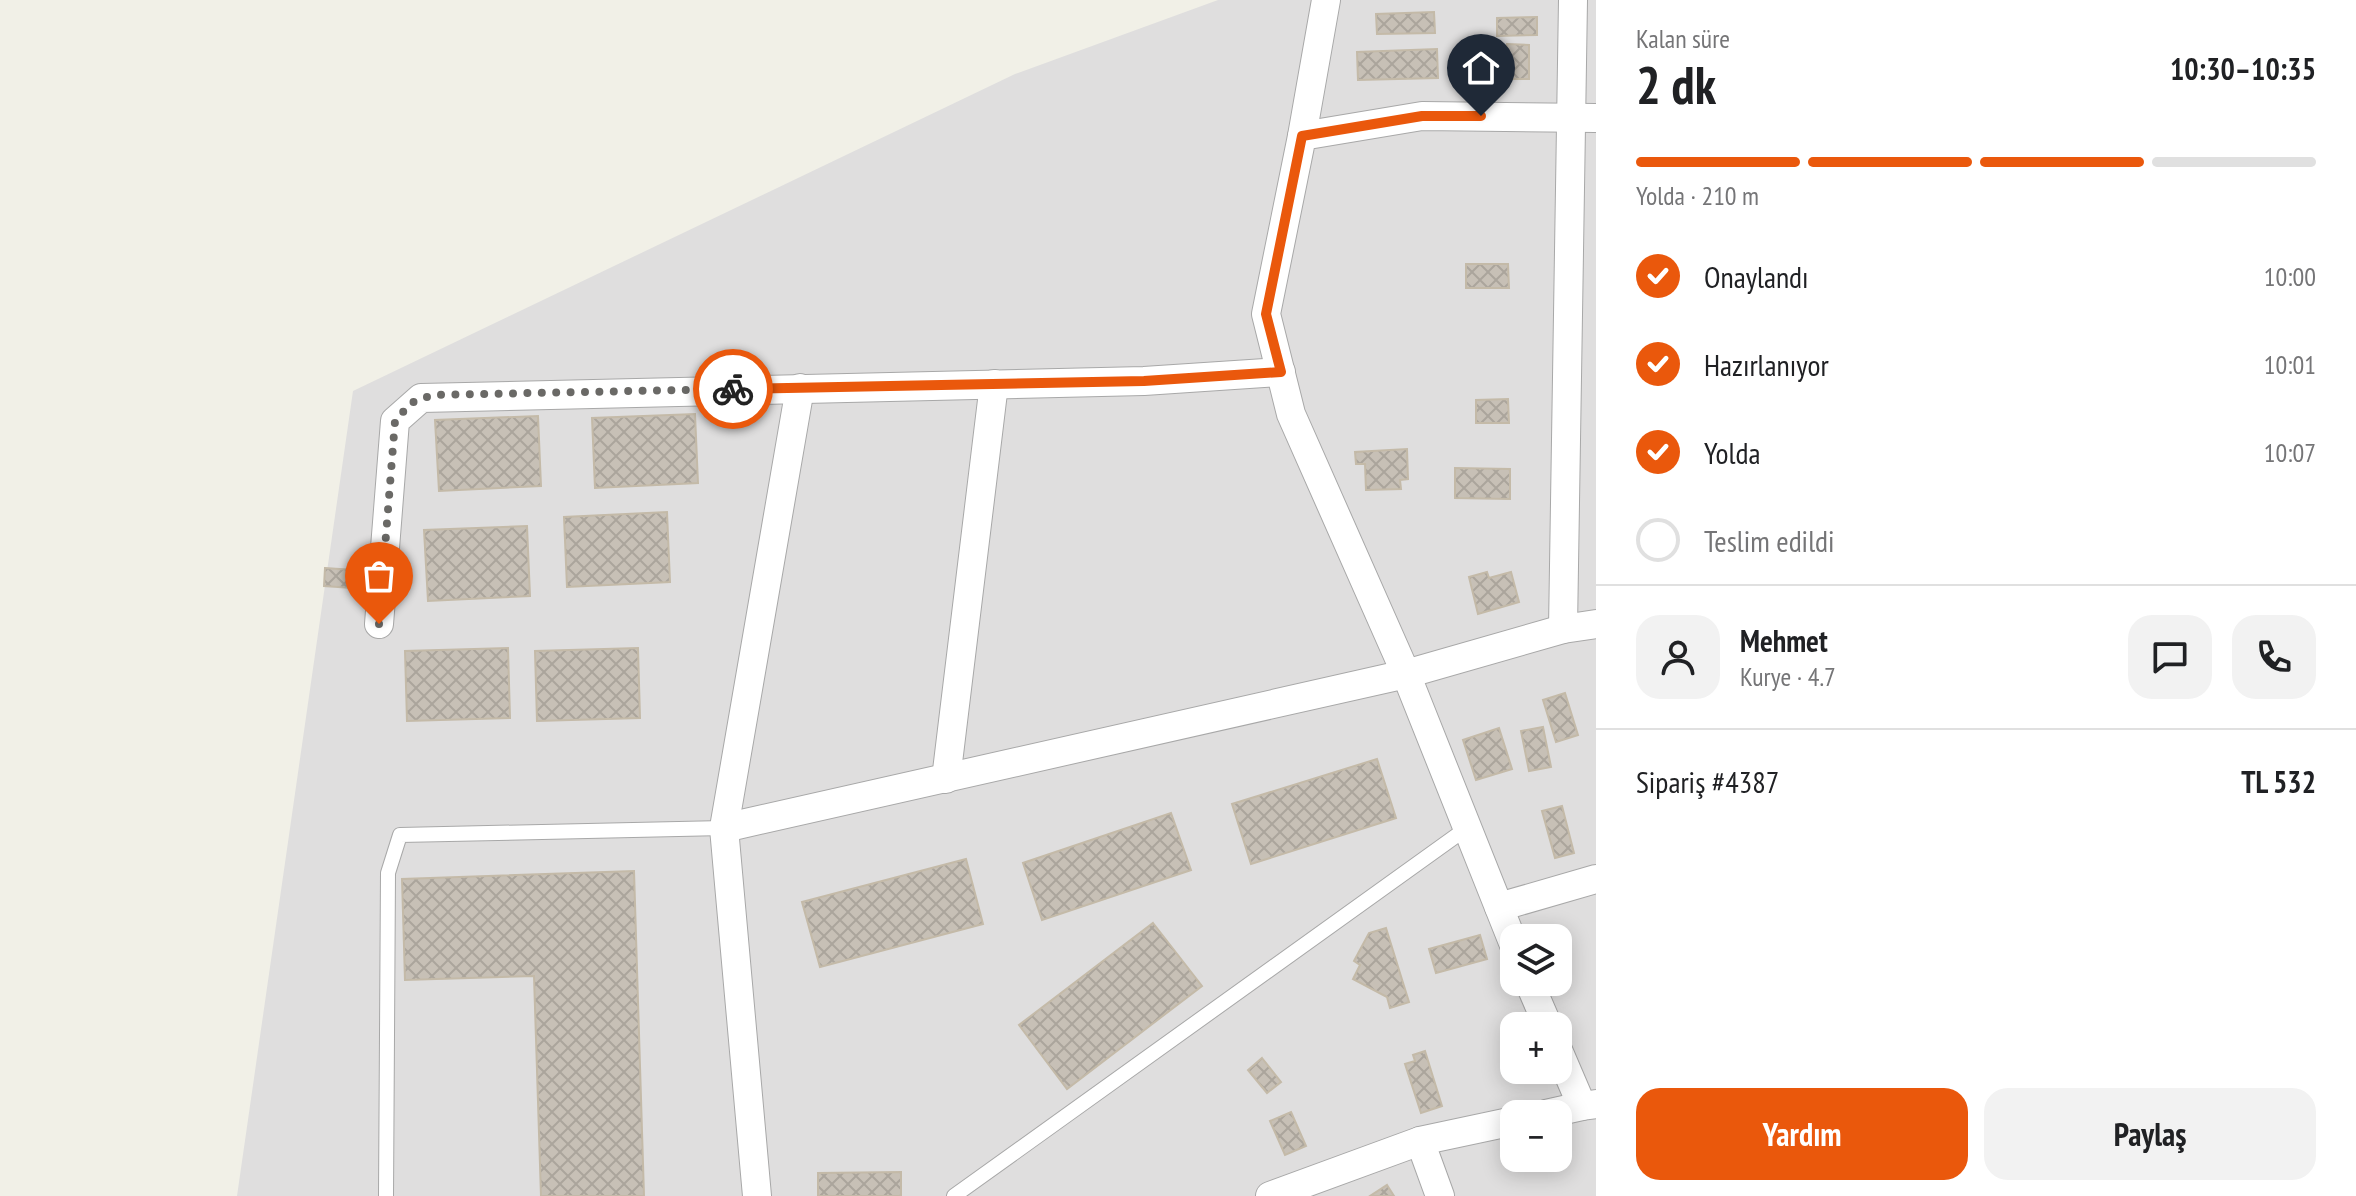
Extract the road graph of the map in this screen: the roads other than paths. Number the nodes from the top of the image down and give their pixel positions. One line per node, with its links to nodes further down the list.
1 (1326, 0): 4 (street)
2 (1573, 0): 3 (street)
3 (1582, 117): 4 (street); 10 (street)
4 (1302, 136): 5 (street)
5 (1281, 372): 6 (street); 11 (street)
6 (994, 384): 7 (street); 12 (street)
7 (800, 388): 8 (street); 13 (street)
8 (379, 624)
9 (1596, 624): 10 (street)
10 (1563, 629): 11 (street)
11 (1406, 674): 12 (street); 14 (street)
12 (946, 779): 13 (street)
13 (724, 828): 22 (lane); 23 (street)
14 (1467, 828): 16 (street); 24 (lane)
15 (1596, 879): 16 (street)
16 (1499, 907): 17 (street)
17 (1506, 924)
18 (1572, 1075): 19 (street)
19 (1589, 1105)
20 (1500, 1124): 21 (street)
21 (1420, 1141): 25 (street); 26 (street)
22 (386, 1196)
23 (757, 1196)
24 (954, 1196)
25 (1270, 1196)
26 (1440, 1196)

